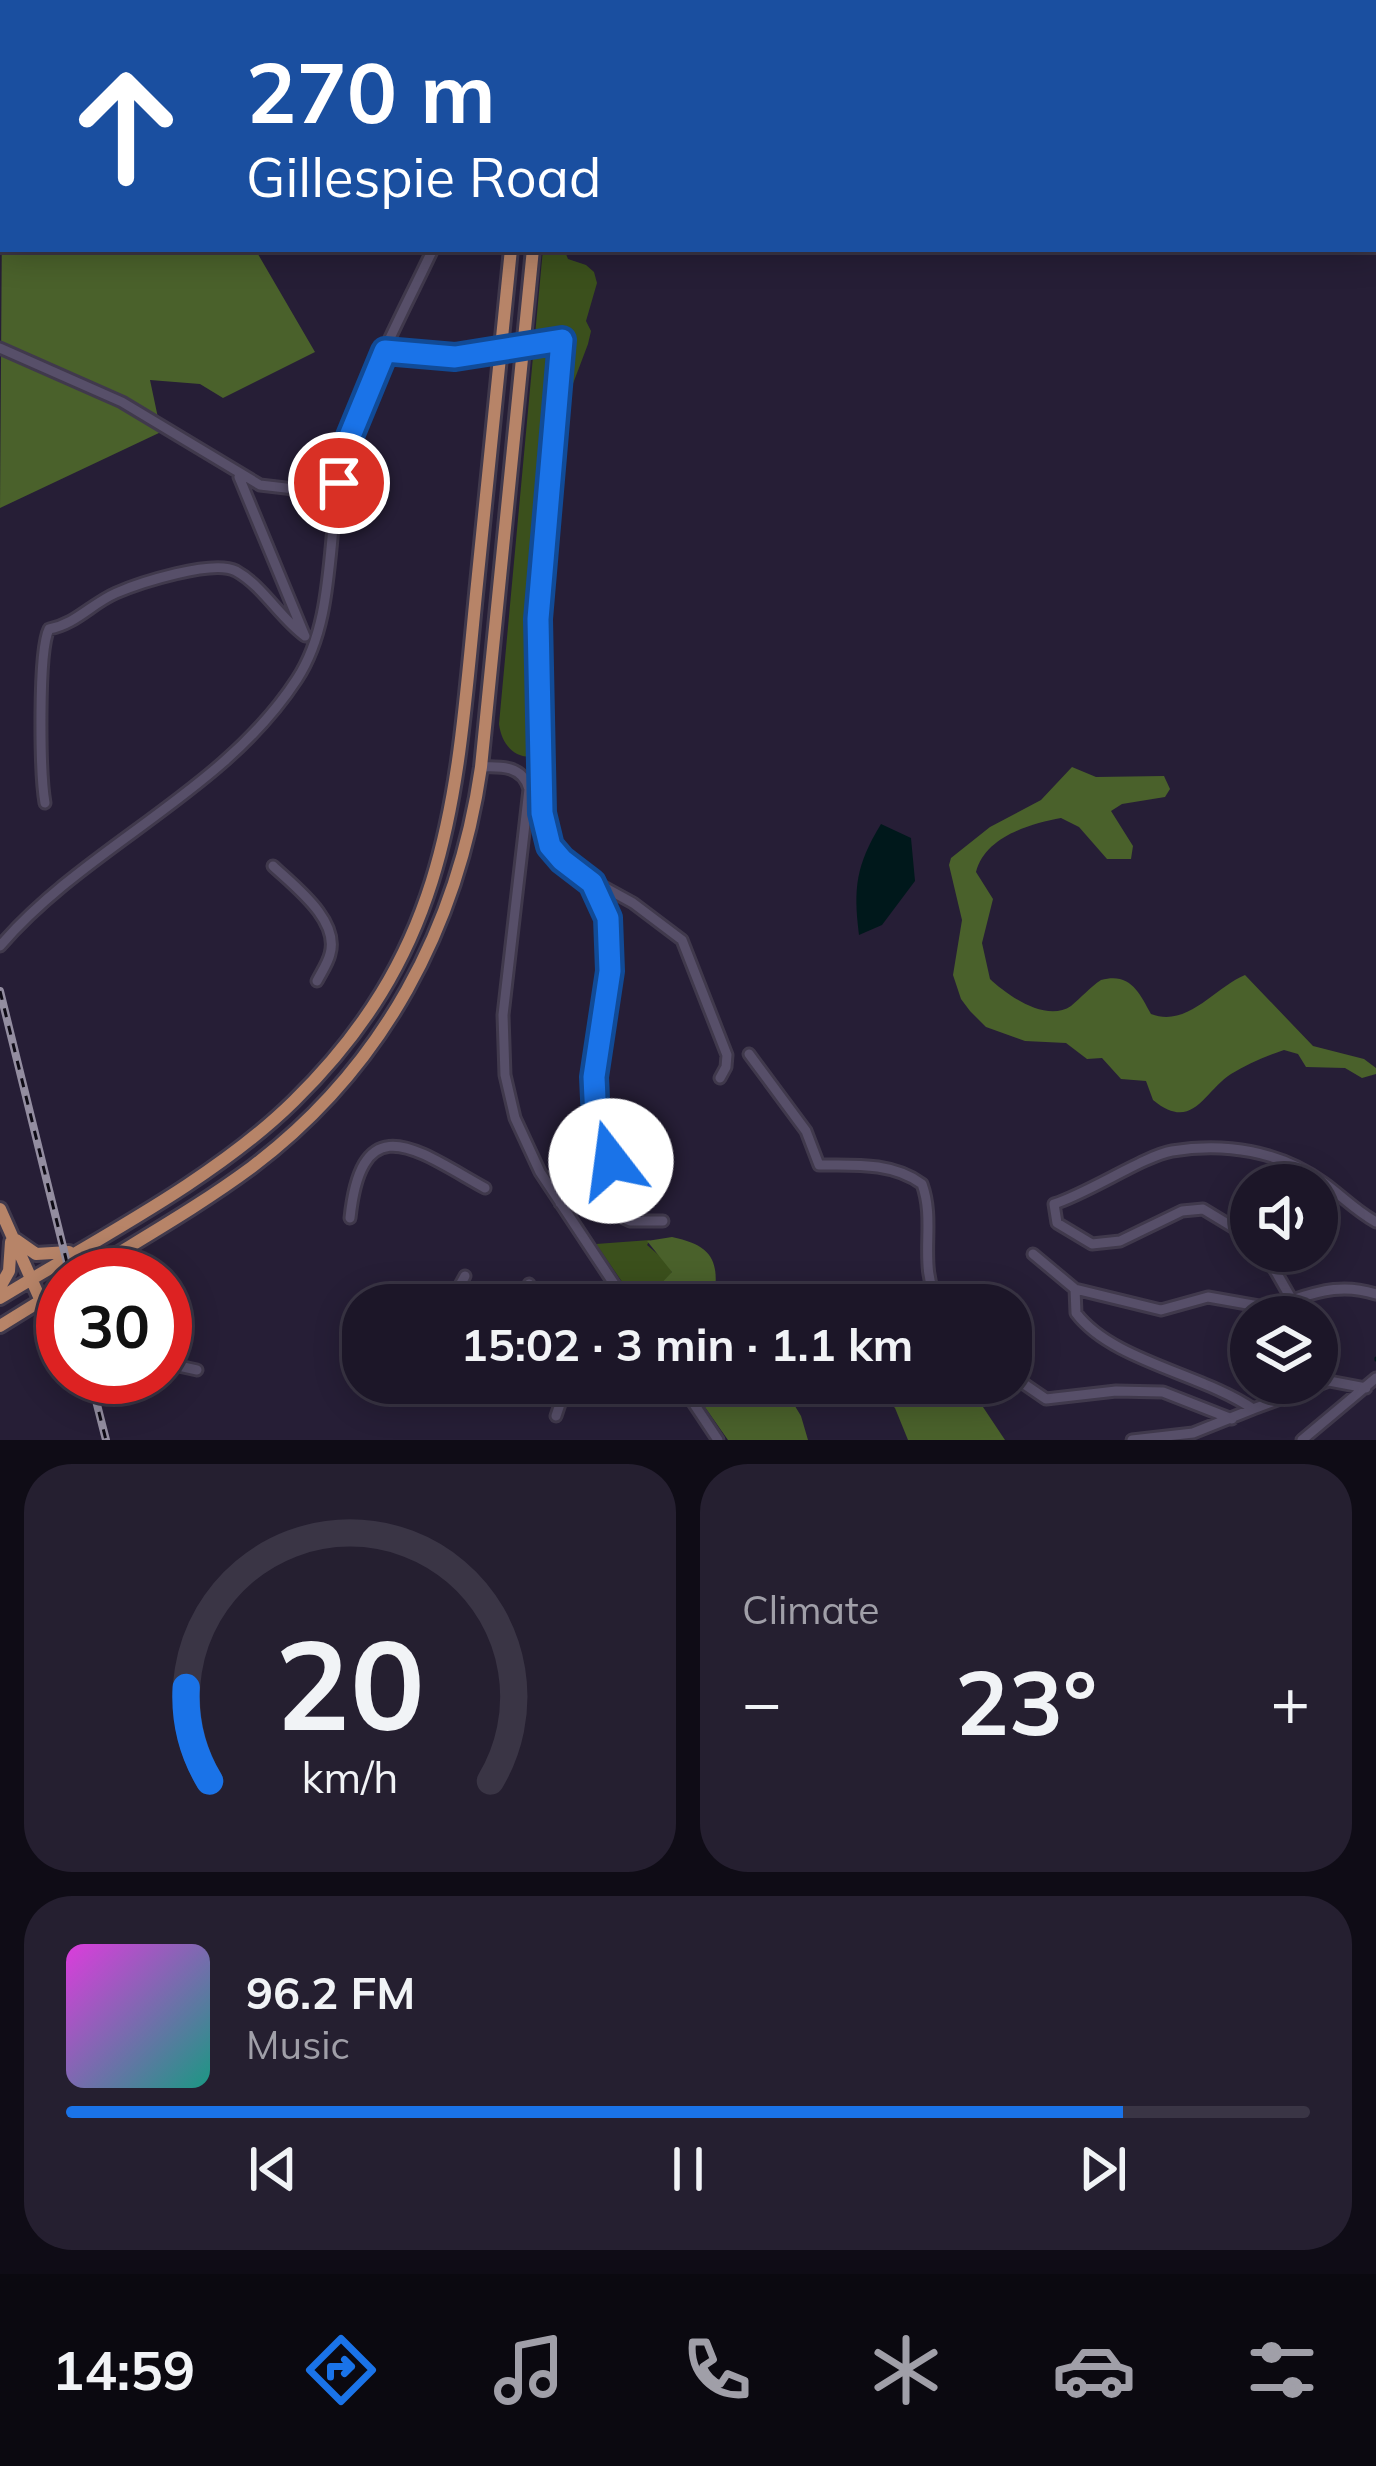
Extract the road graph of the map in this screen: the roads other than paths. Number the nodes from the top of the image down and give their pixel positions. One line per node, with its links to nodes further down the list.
1 (432, 252): 5 (street)
2 (511, 252): 10 (main road)
3 (533, 252): 11 (main road)
4 (0, 348): 7 (street)
5 (385, 351): 6 (street); 15 (street, bridge)
6 (343, 461): 7 (street); 9 (street)
7 (239, 475): 8 (street)
8 (305, 637): 9 (street); 13 (street)
9 (312, 649): 18 (street)
10 (460, 750): 11 (main road); 12 (main road)
11 (481, 767): 12 (main road); 26 (street); 34 (main road)
12 (455, 794): 33 (main road)
13 (45, 803)
14 (273, 866): 19 (street)
15 (592, 883): 16 (street); 17 (street)
16 (611, 890): 17 (street); 21 (street)
17 (604, 902): 22 (street)
18 (0, 946)
19 (317, 981)
20 (749, 1054): 42 (street)
21 (720, 1078)
22 (596, 1120): 26 (street); 29 (street)
23 (1284, 1164): 31 (street)
24 (485, 1188): 28 (street)
25 (1338, 1197): 30 (street)
26 (560, 1203): 41 (street)
27 (0, 1209): 32 (main road)
28 (350, 1218)
29 (663, 1221)
30 (1376, 1222)
31 (1230, 1225)
32 (11, 1235): 35 (main road); 39 (main road); 43 (main road)
33 (81, 1248)
34 (124, 1248)
35 (36, 1254)
36 (1033, 1254): 44 (street)
37 (36, 1276): 39 (main road)
38 (465, 1276): 40 (street)
39 (30, 1280): 45 (main road); 48 (main road)
40 (461, 1284)
41 (614, 1284)
42 (928, 1284)
43 (0, 1287)
44 (1075, 1289): 49 (street); 59 (street)
45 (36, 1291)
46 (1376, 1294): 47 (street)
47 (1306, 1296)
48 (0, 1298)
49 (1230, 1302)
50 (36, 1303): 51 (main road)
51 (0, 1326)
52 (192, 1369): 53 (street)
53 (197, 1370)
54 (1376, 1378): 55 (street)
55 (1366, 1388): 59 (street); 64 (street)
56 (1032, 1389): 61 (street)
57 (560, 1404): 60 (street)
58 (694, 1404): 62 (street)
59 (1253, 1409): 61 (street)
60 (556, 1416)
61 (1232, 1419): 63 (street)
62 (718, 1440)
63 (1132, 1440)
64 (1303, 1440)

